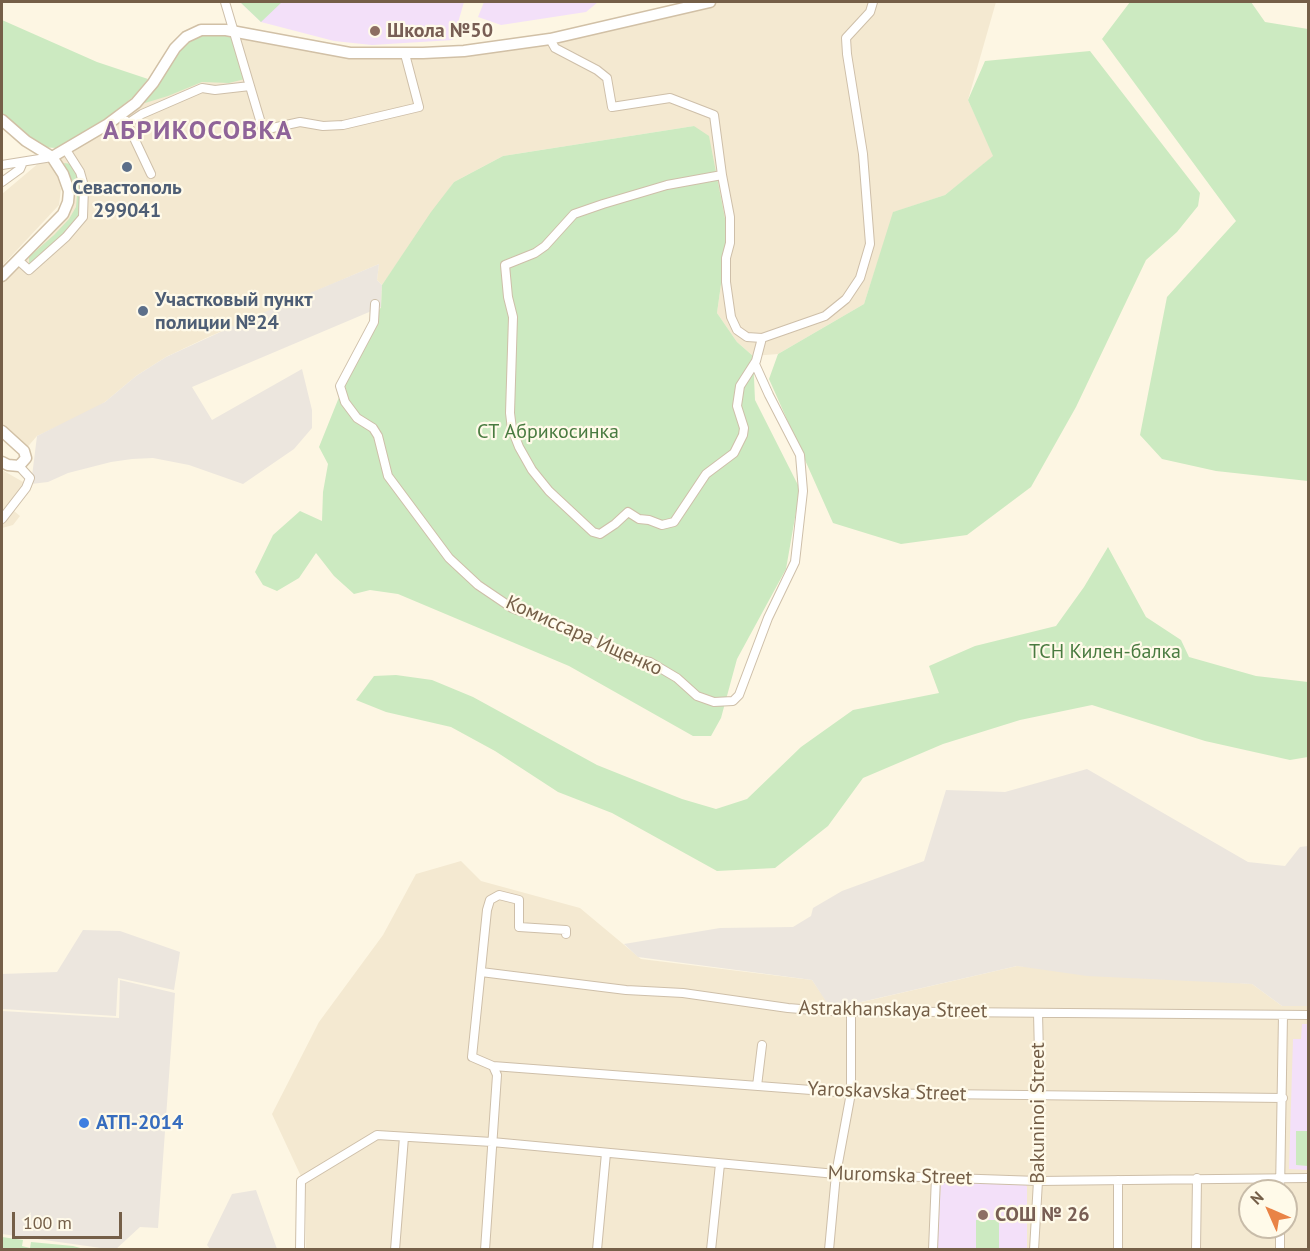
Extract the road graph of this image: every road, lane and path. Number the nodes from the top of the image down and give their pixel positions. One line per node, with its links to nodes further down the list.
1 (225, 2): 4 (street)
2 (710, 2): 5 (main road)
3 (873, 2): 20 (street)
4 (233, 31): 6 (main road); 7 (street); 8 (main road)
5 (550, 39): 6 (main road); 15 (street)
6 (405, 54): 7 (street)
7 (249, 86): 8 (street)
8 (125, 119): 10 (main road); 14 (street)
9 (2, 120): 11 (main road)
10 (66, 150): 11 (main road); 17 (street)
11 (52, 157): 12 (street); 17 (main road)
12 (23, 162): 13 (street); 16 (street)
13 (2, 165)
14 (151, 174)
15 (722, 175): 20 (street); 21 (street)
16 (2, 182)
17 (18, 260): 18 (main road)
18 (2, 276)
19 (375, 304): 21 (street, Комиссара Ищенко)
20 (762, 338): 21 (street)
21 (755, 364)
22 (2, 431): 24 (main road)
23 (2, 462): 24 (main road)
24 (22, 462): 25 (street)
25 (2, 519)
26 (566, 934): 27 (street)
27 (481, 972): 28 (street, Astrakhanskaya Street); 33 (street)
28 (851, 1010): 29 (street, Astrakhanskaya Street); 35 (street)
29 (1038, 1013): 30 (street, Astrakhanskaya Street); 36 (street, Bakuninoi Street)
30 (1283, 1015): 31 (street, Astrakhanskaya Street); 37 (street)
31 (1308, 1015)
32 (762, 1045): 34 (street)
33 (493, 1066): 34 (street, Yaroskavska Street); 39 (street)
34 (757, 1086): 35 (street, Yaroskavska Street)
35 (851, 1093): 36 (street, Yaroskavska Street); 42 (street)
36 (1040, 1096): 37 (street, Yaroskavska Street); 48 (street, Bakuninoi Street)
37 (1283, 1098): 43 (street)
38 (404, 1137): 39 (street, Muromska Street); 49 (street, Muromska Street); 50 (street)
39 (492, 1142): 40 (street, Muromska Street); 51 (street)
40 (606, 1152): 41 (street, Muromska Street); 52 (street)
41 (720, 1164): 42 (street, Muromska Street); 53 (street)
42 (836, 1174): 44 (street, Muromska Street); 54 (street)
43 (1280, 1177): 45 (street, Muromska Street); 46 (street, Muromska Street)
44 (936, 1178): 48 (street, Muromska Street); 55 (street)
45 (1197, 1178): 47 (street, Muromska Street); 58 (street)
46 (1308, 1178)
47 (1118, 1180): 48 (street, Muromska Street); 57 (street)
48 (1038, 1181): 56 (street, Bakuninoi Street)
49 (300, 1250)
50 (395, 1250)
51 (485, 1250)
52 (597, 1250)
53 (711, 1250)
54 (829, 1250)
55 (933, 1250)
56 (1034, 1250)
57 (1118, 1250)
58 (1196, 1250)

